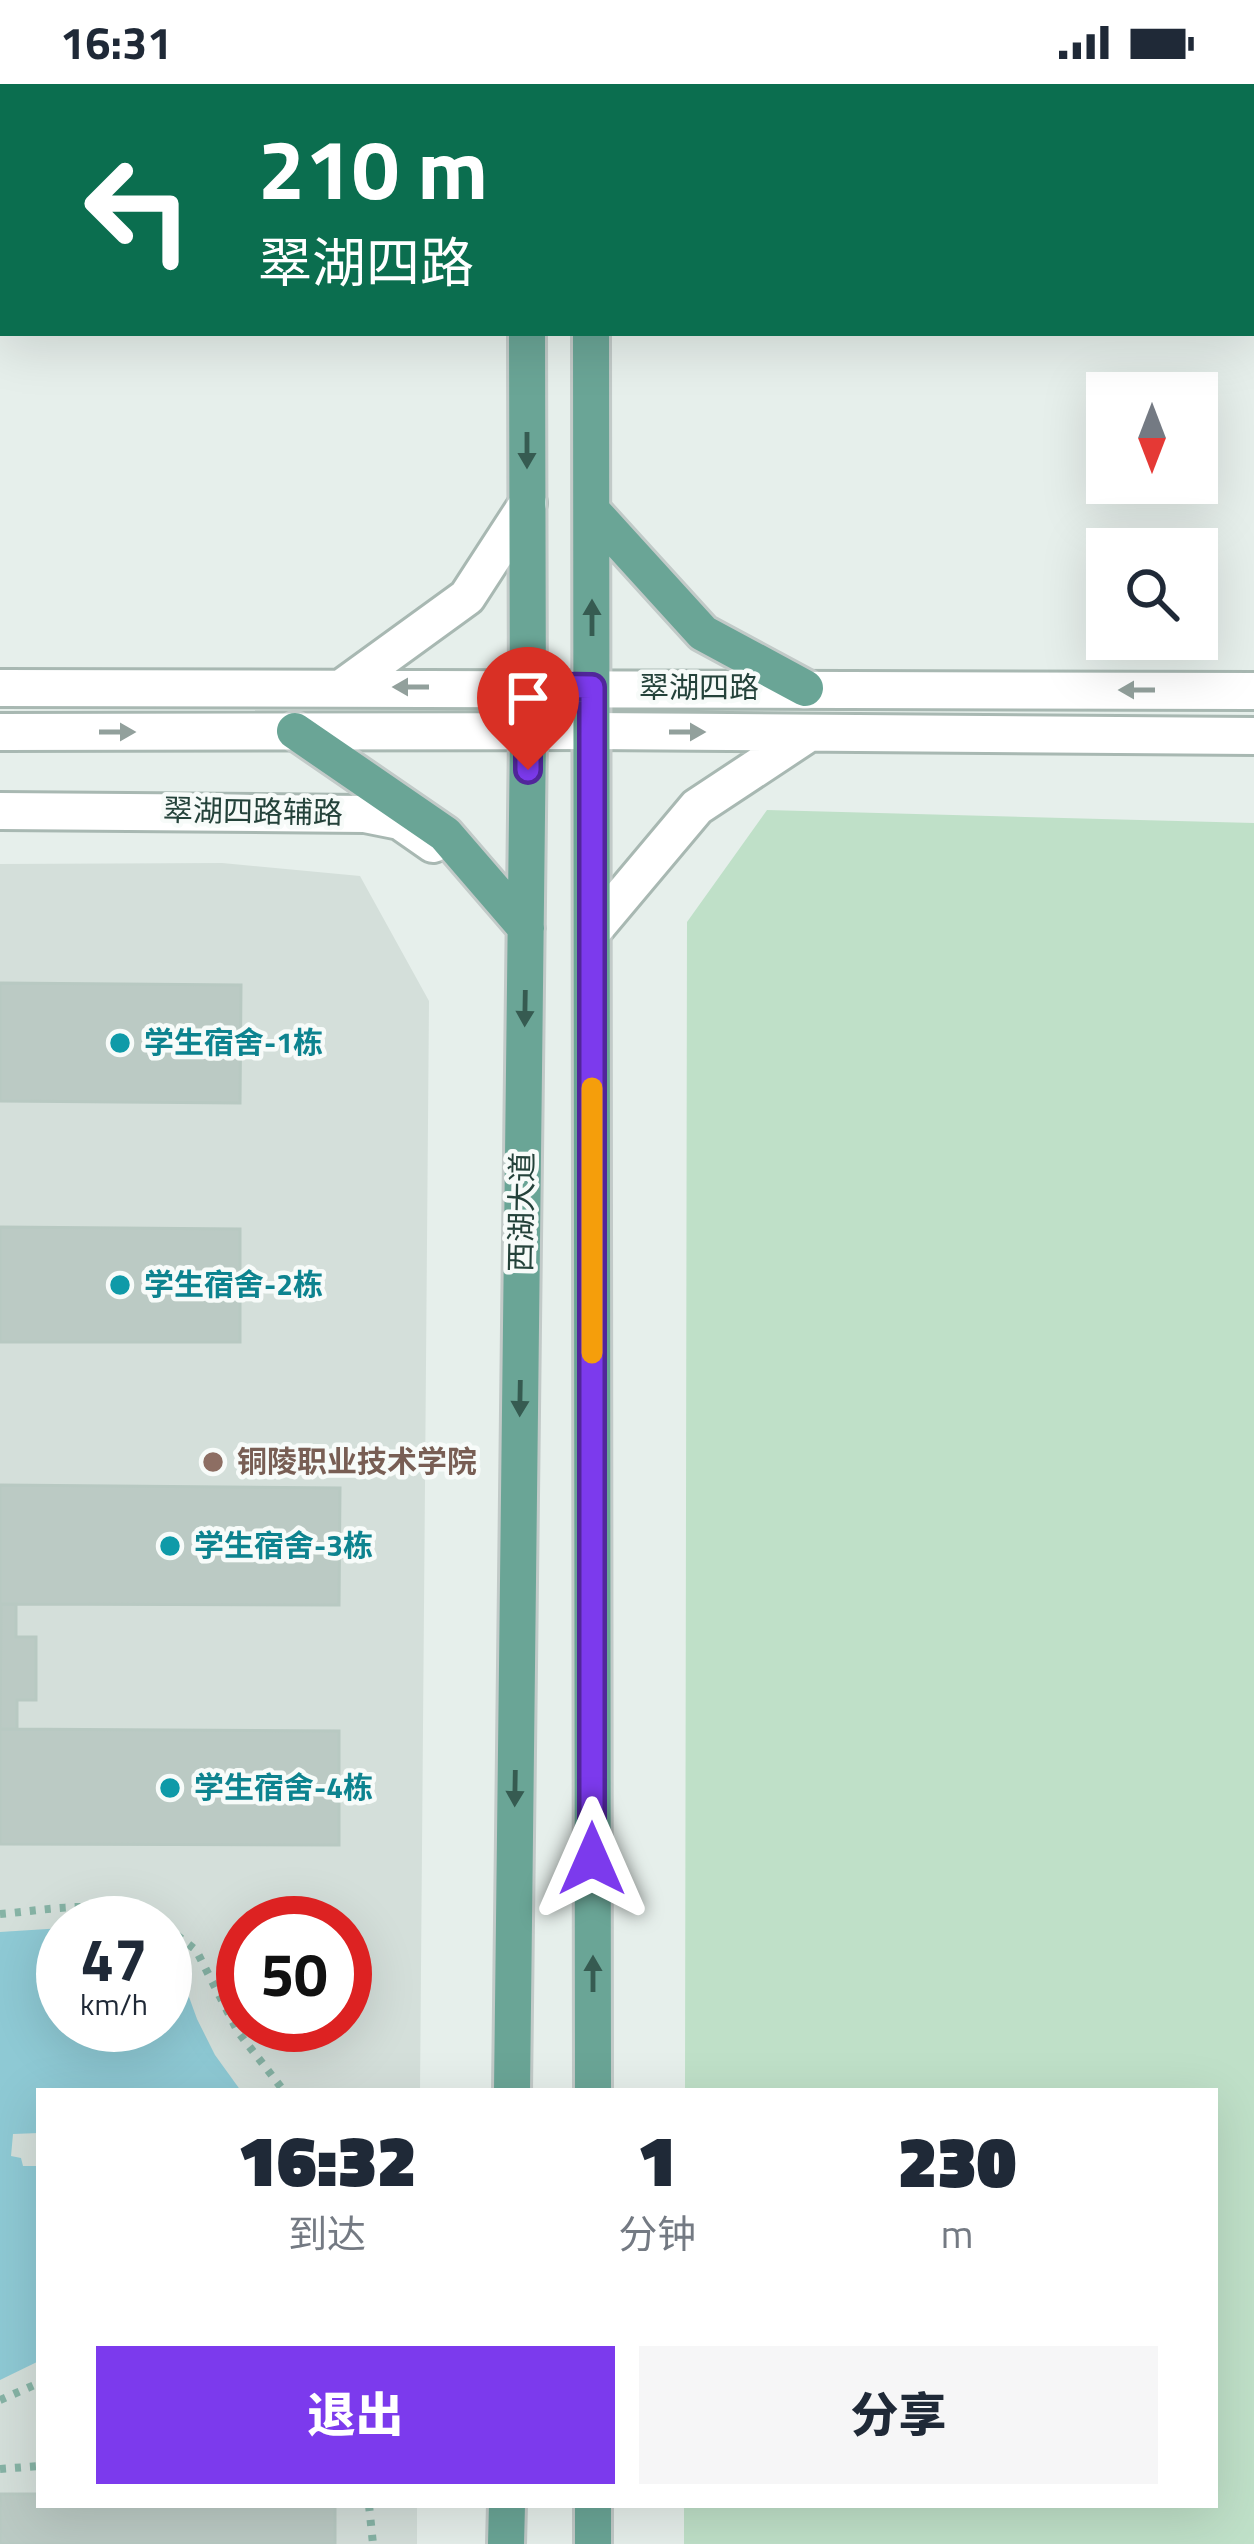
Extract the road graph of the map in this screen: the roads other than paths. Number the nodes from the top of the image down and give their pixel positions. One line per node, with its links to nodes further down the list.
1 (527, 336): 3 (main road, 西湖大道, one-way to 3)
2 (591, 336): 4 (main road)
3 (528, 503): 5 (main road, 西湖大道); 6 (street)
4 (592, 511): 7 (main road, one-way to 4); 9 (main road)
5 (528, 686): 6 (street, 翠湖四路, one-way to 6); 7 (street, 翠湖四路); 12 (main road, 西湖大道)
6 (343, 687): 8 (street, 翠湖四路)
7 (592, 687): 9 (street, 翠湖四路); 13 (main road)
8 (0, 688)
9 (805, 688): 10 (street, 翠湖四路, one-way to 9)
10 (1254, 691)
11 (295, 731): 12 (street); 14 (street, one-way to 11); 18 (main road)
12 (528, 731): 13 (street); 19 (main road, 西湖大道)
13 (592, 731): 15 (street, one-way to 15); 20 (main road)
14 (0, 732)
15 (809, 733): 16 (street); 20 (street)
16 (1254, 736)
17 (0, 811): 18 (street, 翠湖四路辅路)
18 (486, 881): 19 (main road)
19 (526, 928): 21 (main road, 西湖大道, one-way to 21)
20 (592, 932): 22 (main road, one-way to 20)
21 (512, 2088)
22 (592, 2088)
23 (507, 2508): 25 (main road)
24 (592, 2508): 26 (main road)
25 (506, 2544)
26 (592, 2544)

